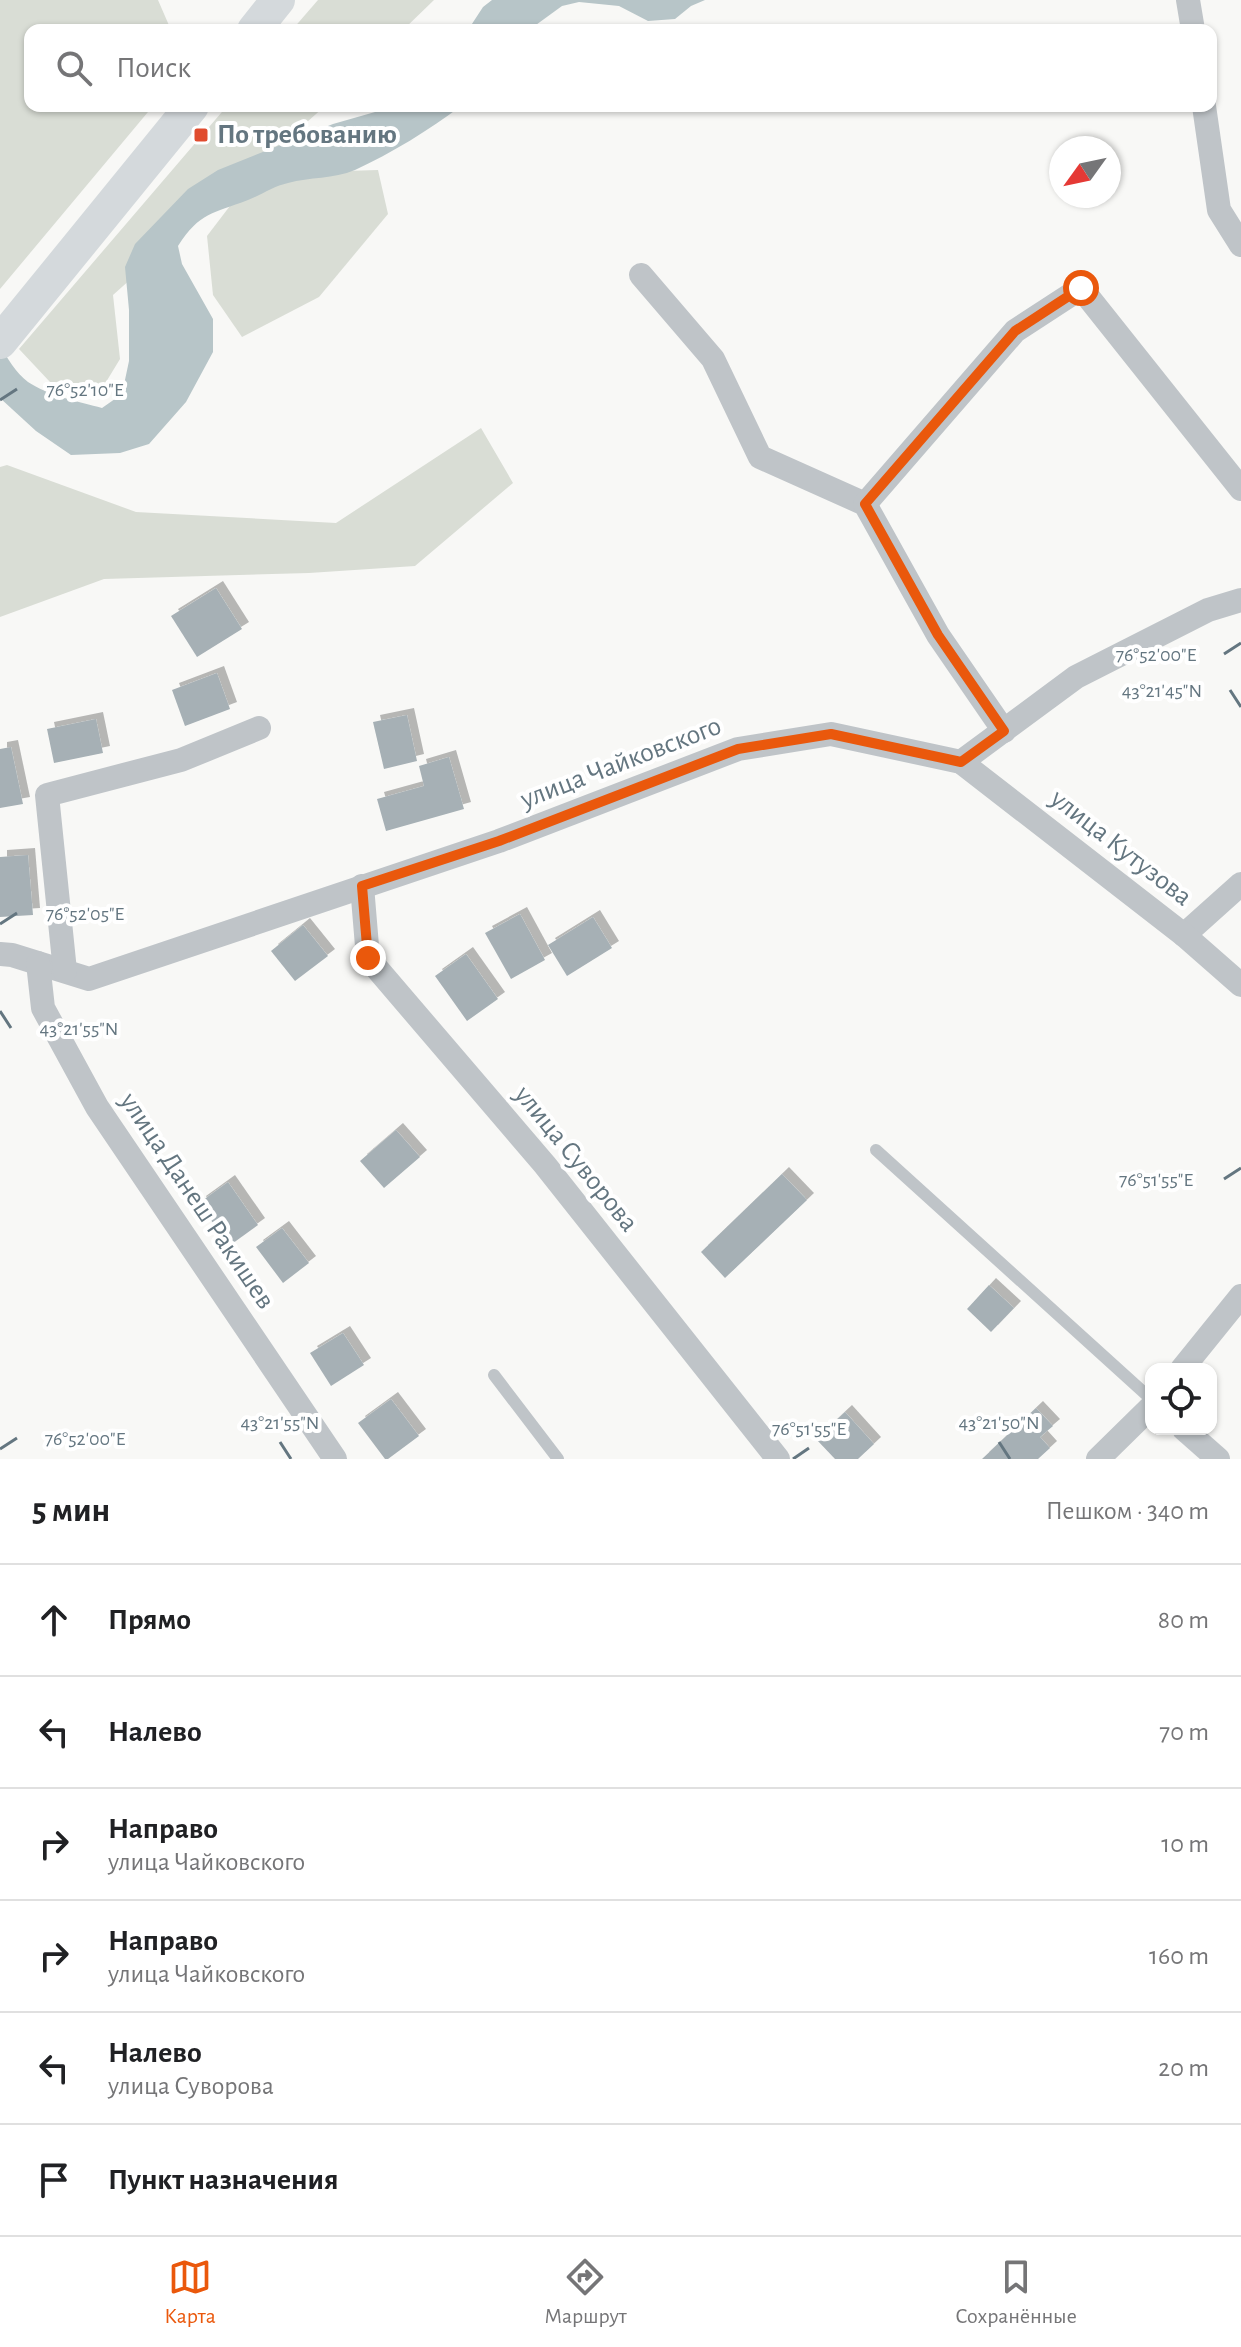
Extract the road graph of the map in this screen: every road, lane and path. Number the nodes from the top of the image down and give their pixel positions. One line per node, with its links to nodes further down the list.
1 (278, 0): 3 (main road)
2 (1188, 0): 4 (street)
3 (259, 24)
4 (1192, 24)
5 (187, 112): 9 (main road)
6 (1205, 112): 7 (street)
7 (1241, 245)
8 (641, 275): 11 (street)
9 (0, 342)
10 (1241, 489): 11 (street)
11 (865, 504): 14 (street)
12 (1241, 600): 14 (street)
13 (259, 728): 21 (street)
14 (1004, 731): 15 (street)
15 (961, 762): 17 (street, улица Чайковского); 18 (street, улица Кутузова)
16 (1241, 884): 18 (street)
17 (362, 886): 21 (street, улица Чайковского); 32 (street, улица Суворова)
18 (1184, 935): 22 (street, улица Кутузова)
19 (0, 954): 20 (street, улица Чайковского)
20 (38, 963): 21 (street, улица Чайковского); 30 (street, улица Данеш Ракишев)
21 (65, 971)
22 (1241, 985)
23 (876, 1150): 27 (lane)
24 (1241, 1296): 25 (street)
25 (1187, 1363)
26 (494, 1375): 31 (lane)
27 (1145, 1394)
28 (1145, 1413): 33 (street)
29 (1191, 1435): 34 (street)
30 (335, 1459)
31 (558, 1459)
32 (778, 1459)
33 (1098, 1459)
34 (1218, 1459)

